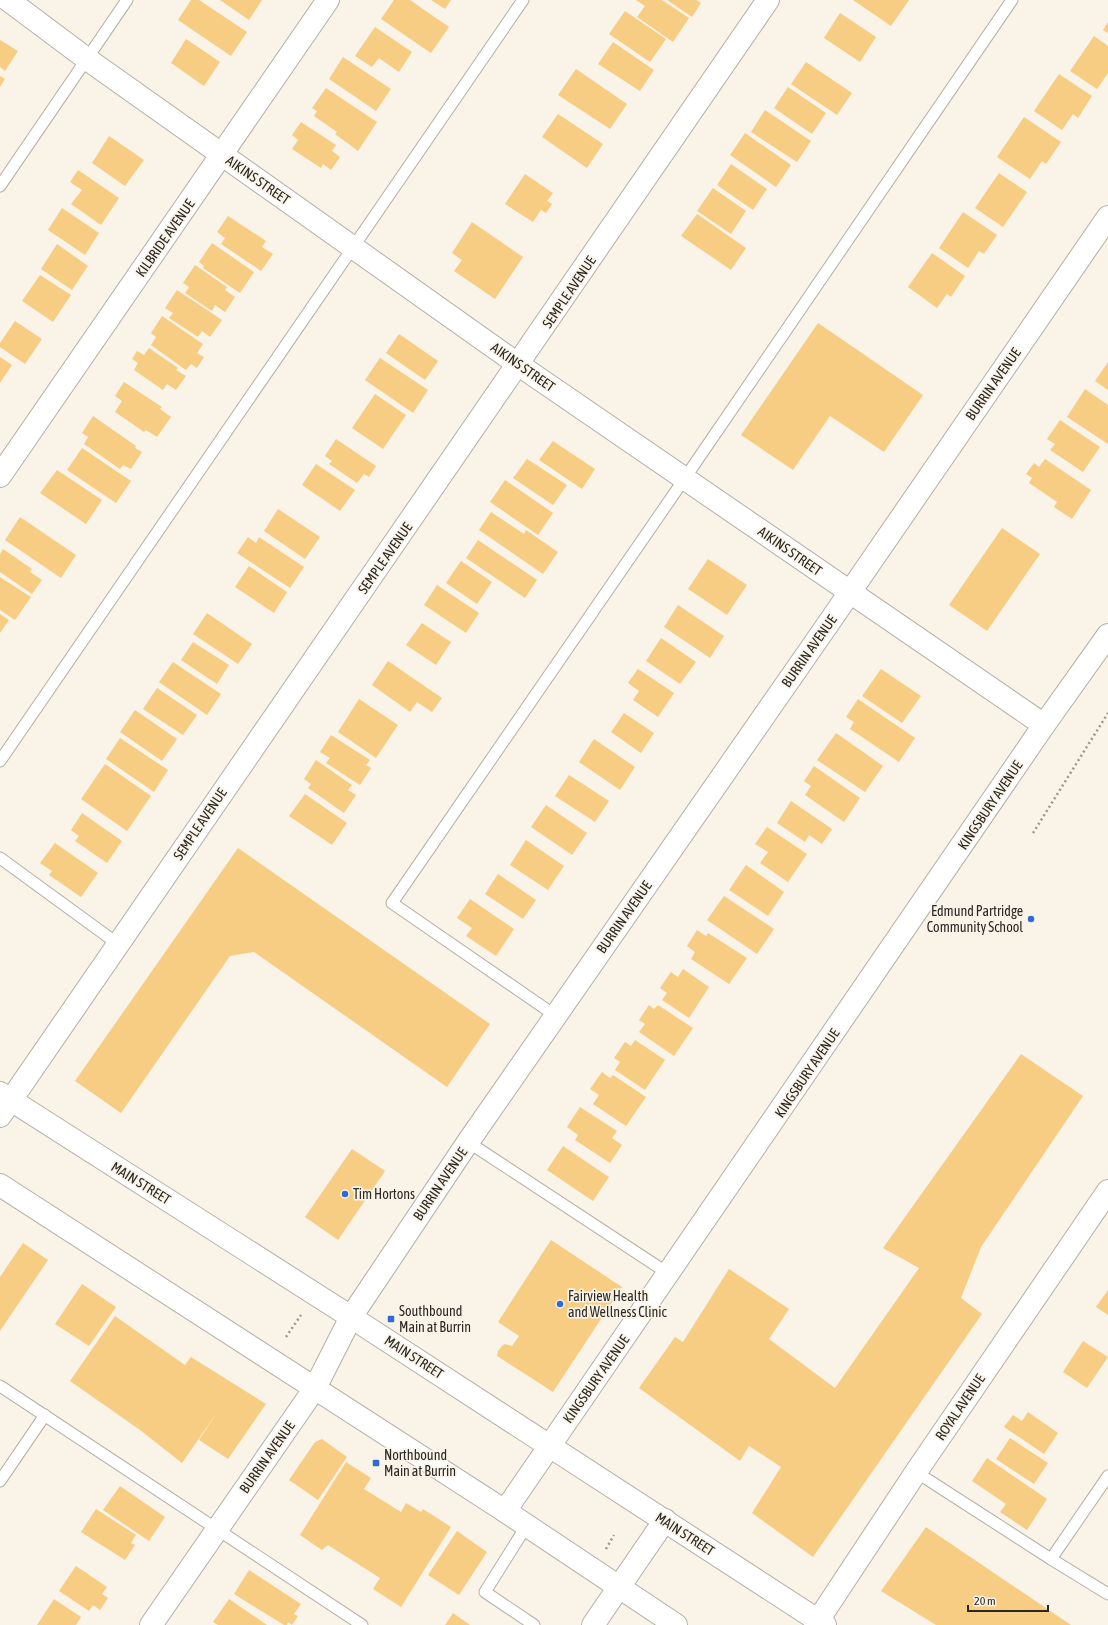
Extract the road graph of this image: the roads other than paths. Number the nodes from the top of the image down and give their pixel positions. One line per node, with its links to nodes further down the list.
1 (8, 0): 7 (street, AIKINS STREET)
2 (128, 0): 7 (lane)
3 (328, 0): 8 (street, KILBRIDE AVENUE)
4 (523, 0): 11 (lane)
5 (768, 0): 12 (street, SEMPLE AVENUE)
6 (1012, 0): 14 (lane)
7 (87, 59): 8 (street, AIKINS STREET); 9 (lane)
8 (223, 155): 11 (street, AIKINS STREET); 13 (street, KILBRIDE AVENUE)
9 (0, 186)
10 (1108, 217): 15 (street, BURRIN AVENUE)
11 (354, 247): 12 (street, AIKINS STREET); 18 (lane)
12 (519, 365): 14 (street, AIKINS STREET); 20 (street, SEMPLE AVENUE)
13 (0, 476)
14 (685, 478): 15 (street, AIKINS STREET); 21 (lane)
15 (849, 592): 17 (street, AIKINS STREET); 21 (street, BURRIN AVENUE)
16 (1108, 635): 17 (street, KINGSBURY AVENUE)
17 (1044, 725): 26 (street, KINGSBURY AVENUE)
18 (0, 761)
19 (0, 858): 20 (lane)
20 (118, 944): 22 (street, SEMPLE AVENUE)
21 (556, 1016): 23 (street, BURRIN AVENUE)
22 (3, 1103): 27 (street, MAIN STREET)
23 (468, 1142): 26 (lane); 27 (street, BURRIN AVENUE)
24 (0, 1184): 29 (street)
25 (1108, 1191): 32 (street, ROYAL AVENUE)
26 (668, 1274): 31 (street, KINGSBURY AVENUE)
27 (352, 1317): 29 (street, BURRIN AVENUE); 31 (street, MAIN STREET)
28 (0, 1386): 30 (lane)
29 (315, 1388): 35 (street); 38 (street, BURRIN AVENUE)
30 (45, 1415): 34 (lane); 38 (lane)
31 (551, 1446): 35 (street, KINGSBURY AVENUE); 36 (street, MAIN STREET)
32 (916, 1472): 39 (lane); 42 (street, ROYAL AVENUE)
33 (1108, 1476): 39 (lane)
34 (0, 1481)
35 (505, 1511): 37 (street)
36 (665, 1520): 40 (street); 42 (street, MAIN STREET)
37 (527, 1525): 40 (street); 45 (lane)
38 (217, 1530): 43 (street, BURRIN AVENUE); 44 (lane)
39 (1051, 1559): 41 (lane)
40 (619, 1587): 46 (street); 47 (street)
41 (1108, 1594)
42 (820, 1623)
43 (151, 1625)
44 (362, 1625)
45 (534, 1625)
46 (593, 1625)
47 (676, 1625)

